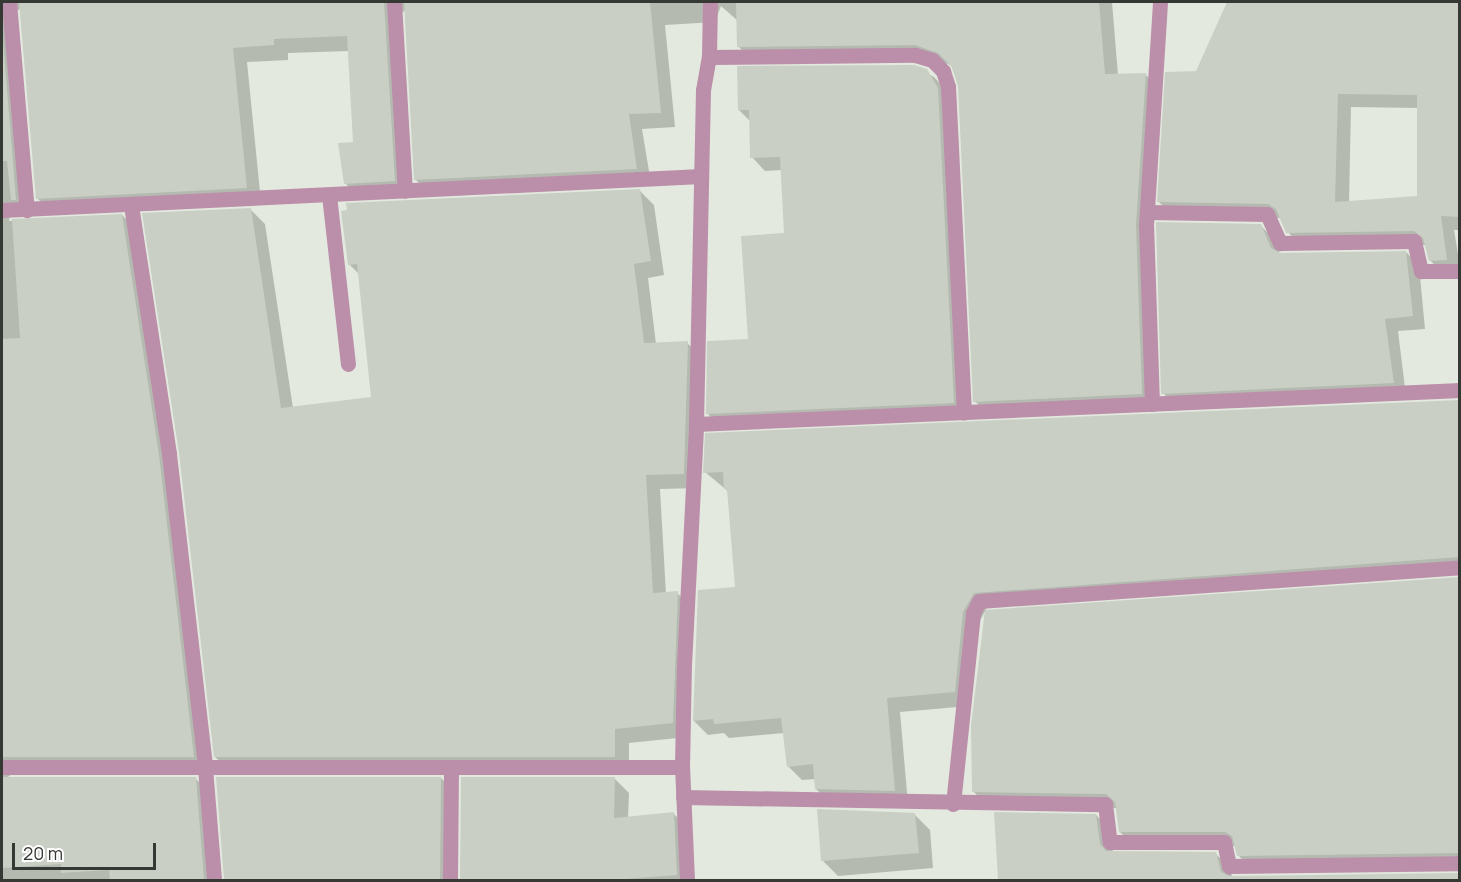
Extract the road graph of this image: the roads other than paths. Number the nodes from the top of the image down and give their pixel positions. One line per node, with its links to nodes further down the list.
1 (9, 2): 11 (street)
2 (394, 2): 7 (street)
3 (710, 2): 5 (street)
4 (1160, 2): 12 (street)
5 (709, 57): 6 (street); 17 (street)
6 (701, 176): 7 (street); 18 (street)
7 (405, 191): 8 (street)
8 (330, 195): 9 (street); 14 (street)
9 (131, 205): 11 (street); 21 (street)
10 (2, 210): 11 (street)
11 (27, 210)
12 (1147, 212): 13 (street); 16 (street)
13 (1460, 272)
14 (348, 364)
15 (1460, 390): 16 (street)
16 (1152, 404): 17 (street)
17 (964, 413): 18 (street)
18 (696, 424): 23 (street)
19 (1460, 567): 25 (street)
20 (2, 767): 21 (street)
21 (206, 767): 22 (street); 27 (street)
22 (451, 767): 23 (street); 28 (street)
23 (682, 767): 24 (street)
24 (683, 797): 25 (street); 29 (street)
25 (953, 804): 26 (street)
26 (1460, 863)
27 (214, 880)
28 (450, 880)
29 (687, 880)

